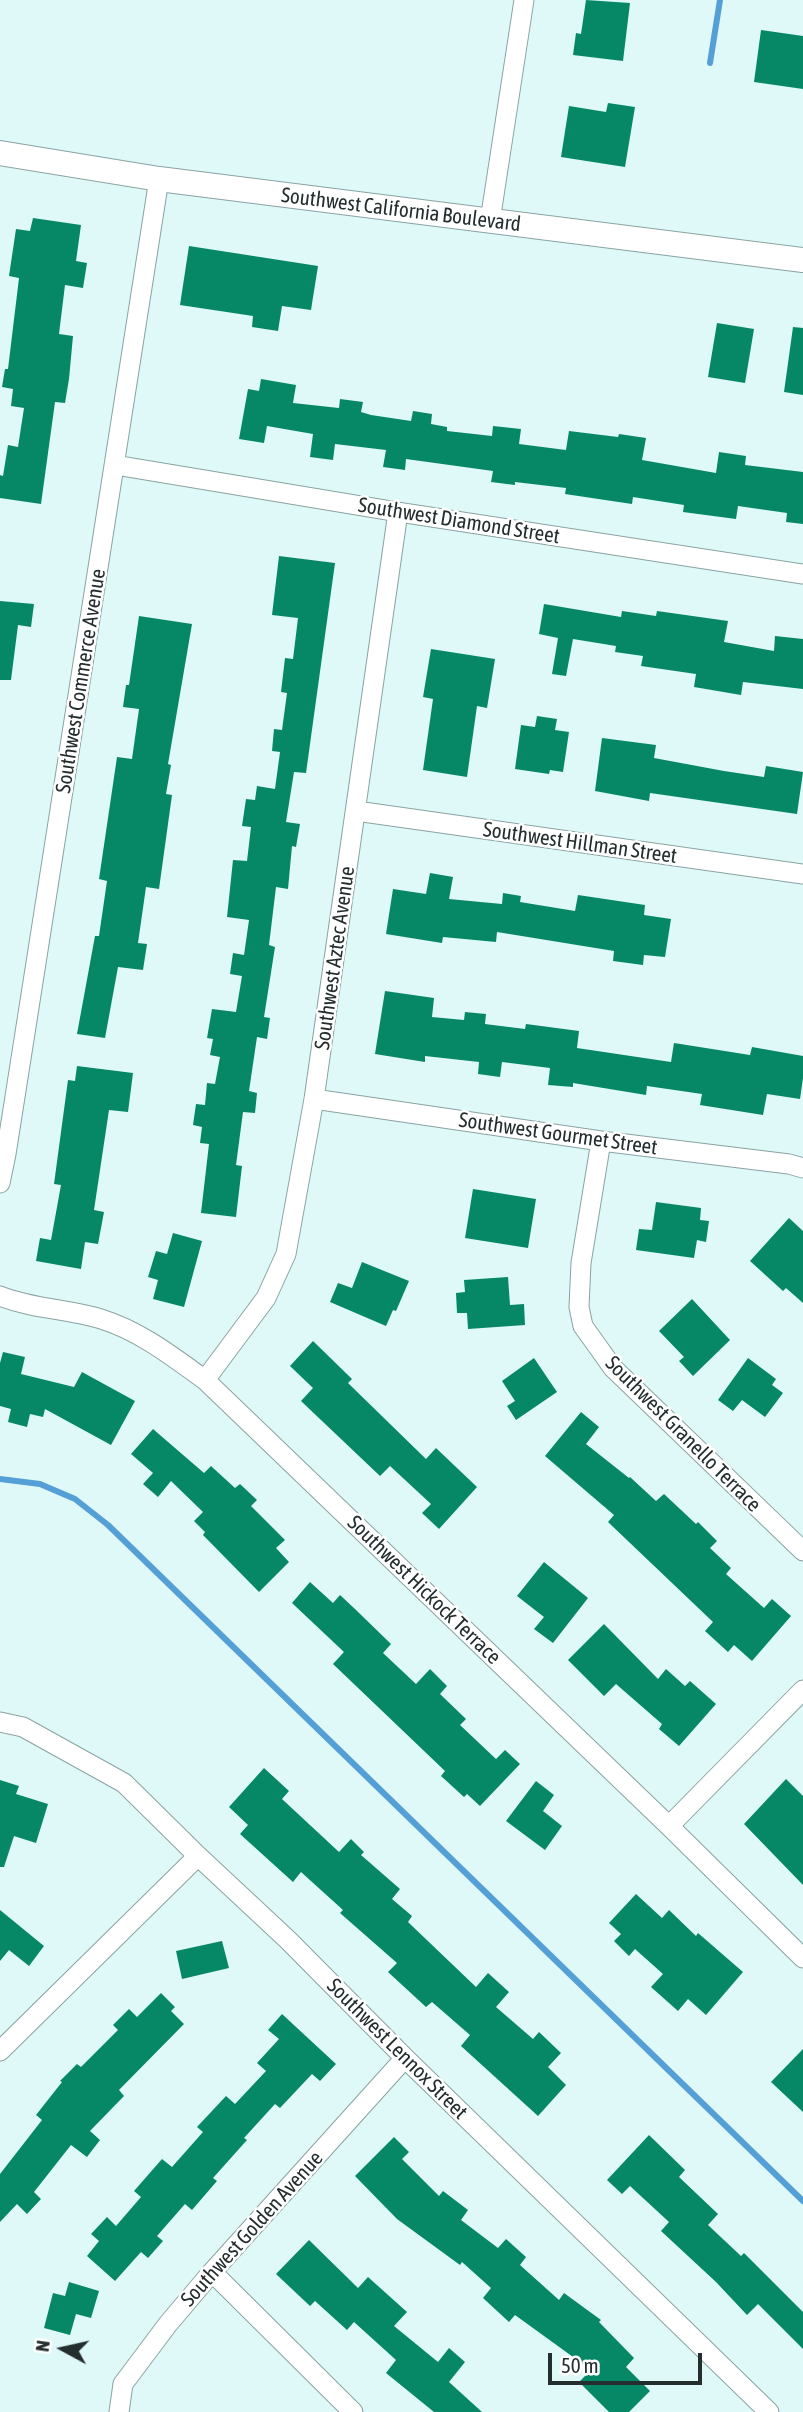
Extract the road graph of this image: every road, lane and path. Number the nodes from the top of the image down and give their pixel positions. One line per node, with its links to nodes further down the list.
1 (524, 0): 4 (street)
2 (0, 153): 3 (street, Southwest California Boulevard)
3 (159, 179): 4 (street, Southwest California Boulevard); 6 (street, Southwest Commerce Avenue)
4 (490, 221): 5 (street, Southwest California Boulevard)
5 (803, 260)
6 (115, 465): 7 (street, Southwest Diamond Street); 14 (street, Southwest Commerce Avenue)
7 (398, 512): 8 (street, Southwest Diamond Street); 9 (street, Southwest Aztec Avenue)
8 (803, 574)
9 (356, 811): 10 (street, Southwest Hillman Street); 11 (street, Southwest Aztec Avenue)
10 (803, 874)
11 (314, 1099): 12 (street, Southwest Gourmet Street); 16 (street, Southwest Aztec Avenue)
12 (601, 1140): 13 (street, Southwest Gourmet Street); 17 (street, Southwest Granello Terrace)
13 (803, 1168)
14 (0, 1183)
15 (0, 1296): 16 (street, Southwest Hickock Terrace)
16 (205, 1380): 20 (street, Southwest Hickock Terrace)
17 (803, 1551)
18 (803, 1689): 20 (street)
19 (0, 1722): 21 (street, Southwest Lennox Street)
20 (669, 1826): 22 (street, Southwest Hickock Terrace)
21 (198, 1856): 23 (street); 24 (street, Southwest Lennox Street)
22 (803, 1958)
23 (0, 2051)
24 (405, 2058): 25 (street, Southwest Golden Avenue); 28 (street, Southwest Lennox Street)
25 (212, 2272): 26 (street, Southwest Golden Avenue); 27 (street)
26 (119, 2412)
27 (353, 2412)
28 (769, 2412)

